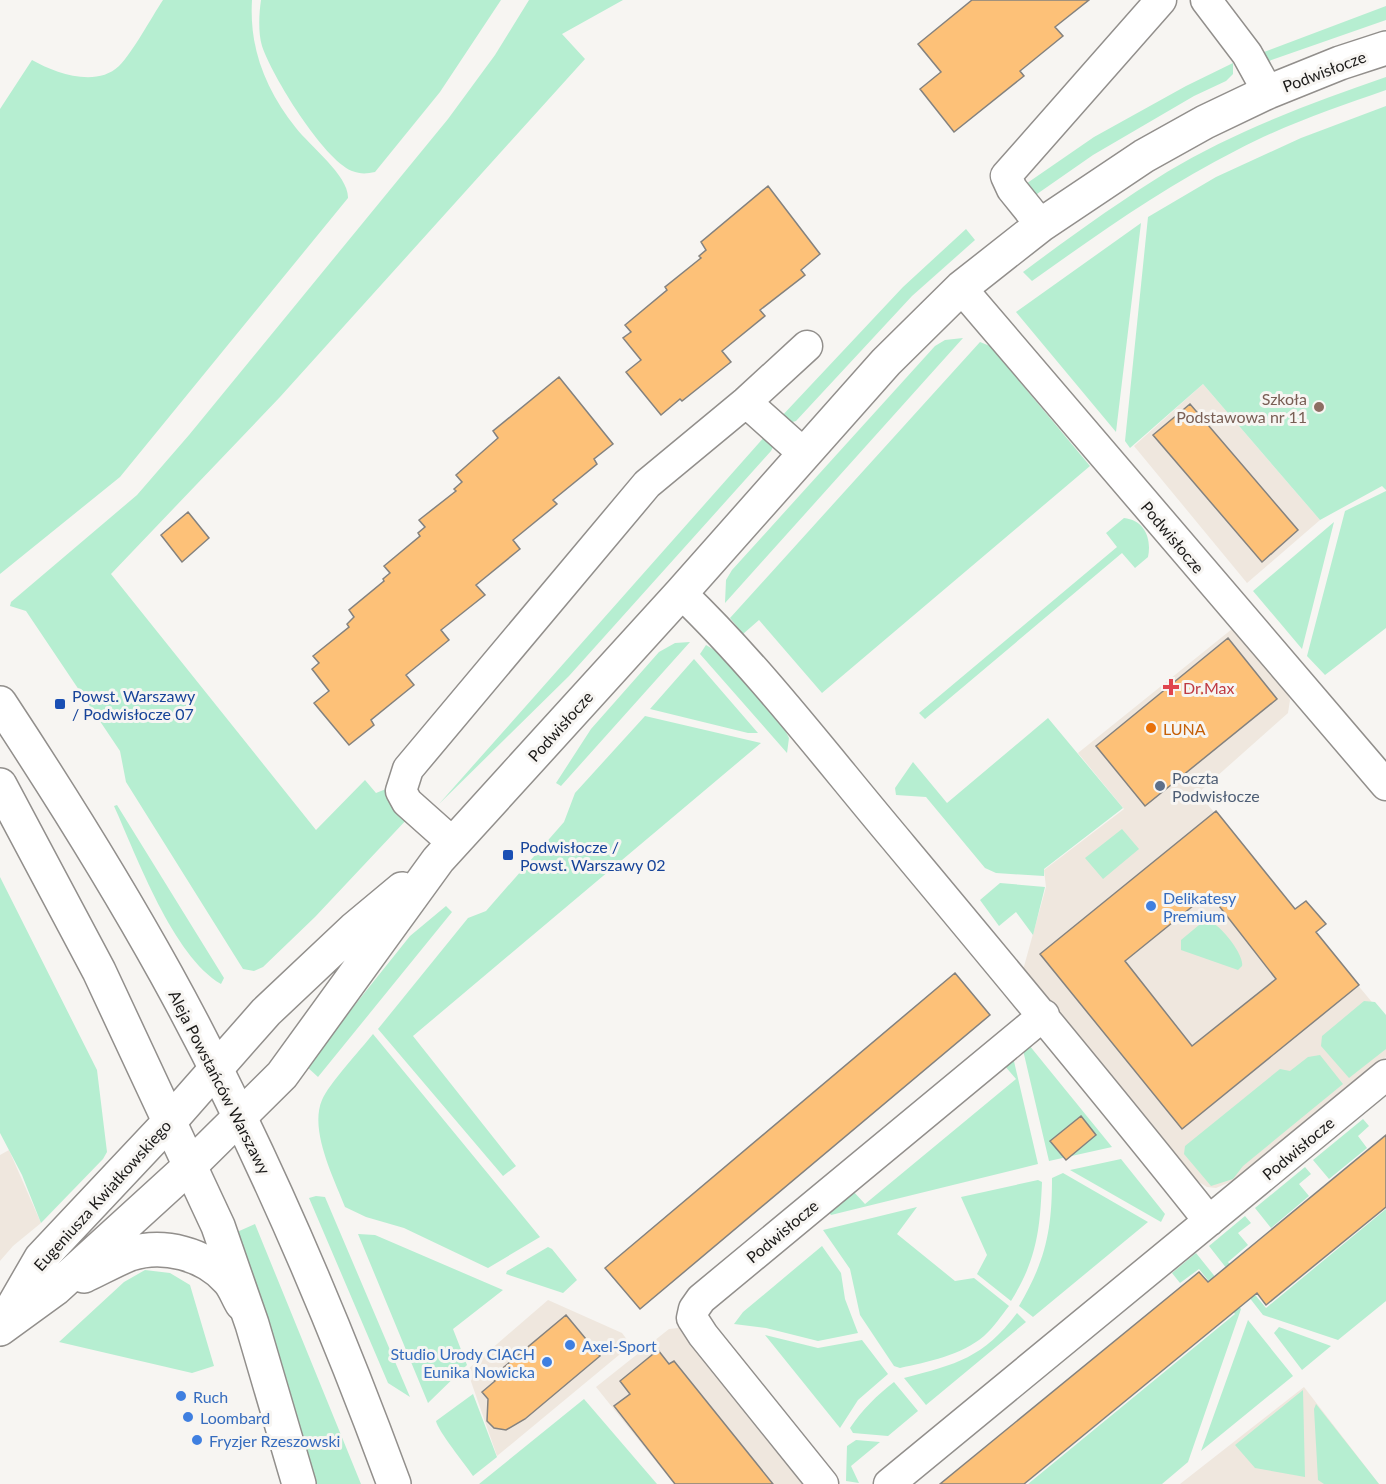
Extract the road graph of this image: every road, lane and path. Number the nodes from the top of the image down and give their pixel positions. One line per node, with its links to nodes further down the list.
1 (1161, 0): 5 (street)
2 (1206, 0): 4 (street)
3 (1386, 48): 4 (street, Podwisłocze)
4 (1268, 92): 5 (street, Podwisłocze)
5 (1041, 225): 6 (street, Podwisłocze)
6 (961, 288): 9 (street, Podwisłocze); 13 (street, Podwisłocze)
7 (807, 346): 8 (street)
8 (746, 402): 9 (street); 14 (street)
9 (803, 453): 10 (street, Podwisłocze)
10 (681, 593): 14 (street, Podwisłocze); 15 (street)
11 (0, 703): 16 (street, Aleja Powstańców Warszawy)
12 (0, 785): 19 (street)
13 (1386, 785)
14 (446, 851): 16 (street, Podwisłocze); 18 (street, Podwisłocze)
15 (1044, 1015): 21 (street); 27 (street, Podwisłocze)
16 (214, 1068): 18 (street, Aleja Powstańców Warszawy); 19 (street, Eugeniusza Kwiatkowskiego)
17 (1386, 1075): 21 (street, Podwisłocze)
18 (238, 1117): 20 (street, Eugeniusza Kwiatkowskiego); 26 (street, Aleja Powstańców Warszawy)
19 (170, 1121): 20 (street); 24 (street, Eugeniusza Kwiatkowskiego)
20 (191, 1165): 22 (street, Eugeniusza Kwiatkowskiego); 23 (street)
21 (1209, 1221): 28 (street, Podwisłocze)
22 (55, 1289): 23 (street); 24 (street, Eugeniusza Kwiatkowskiego)
23 (252, 1324): 25 (street)
24 (0, 1328)
25 (299, 1484)
26 (394, 1484)
27 (823, 1484)
28 (889, 1484)

